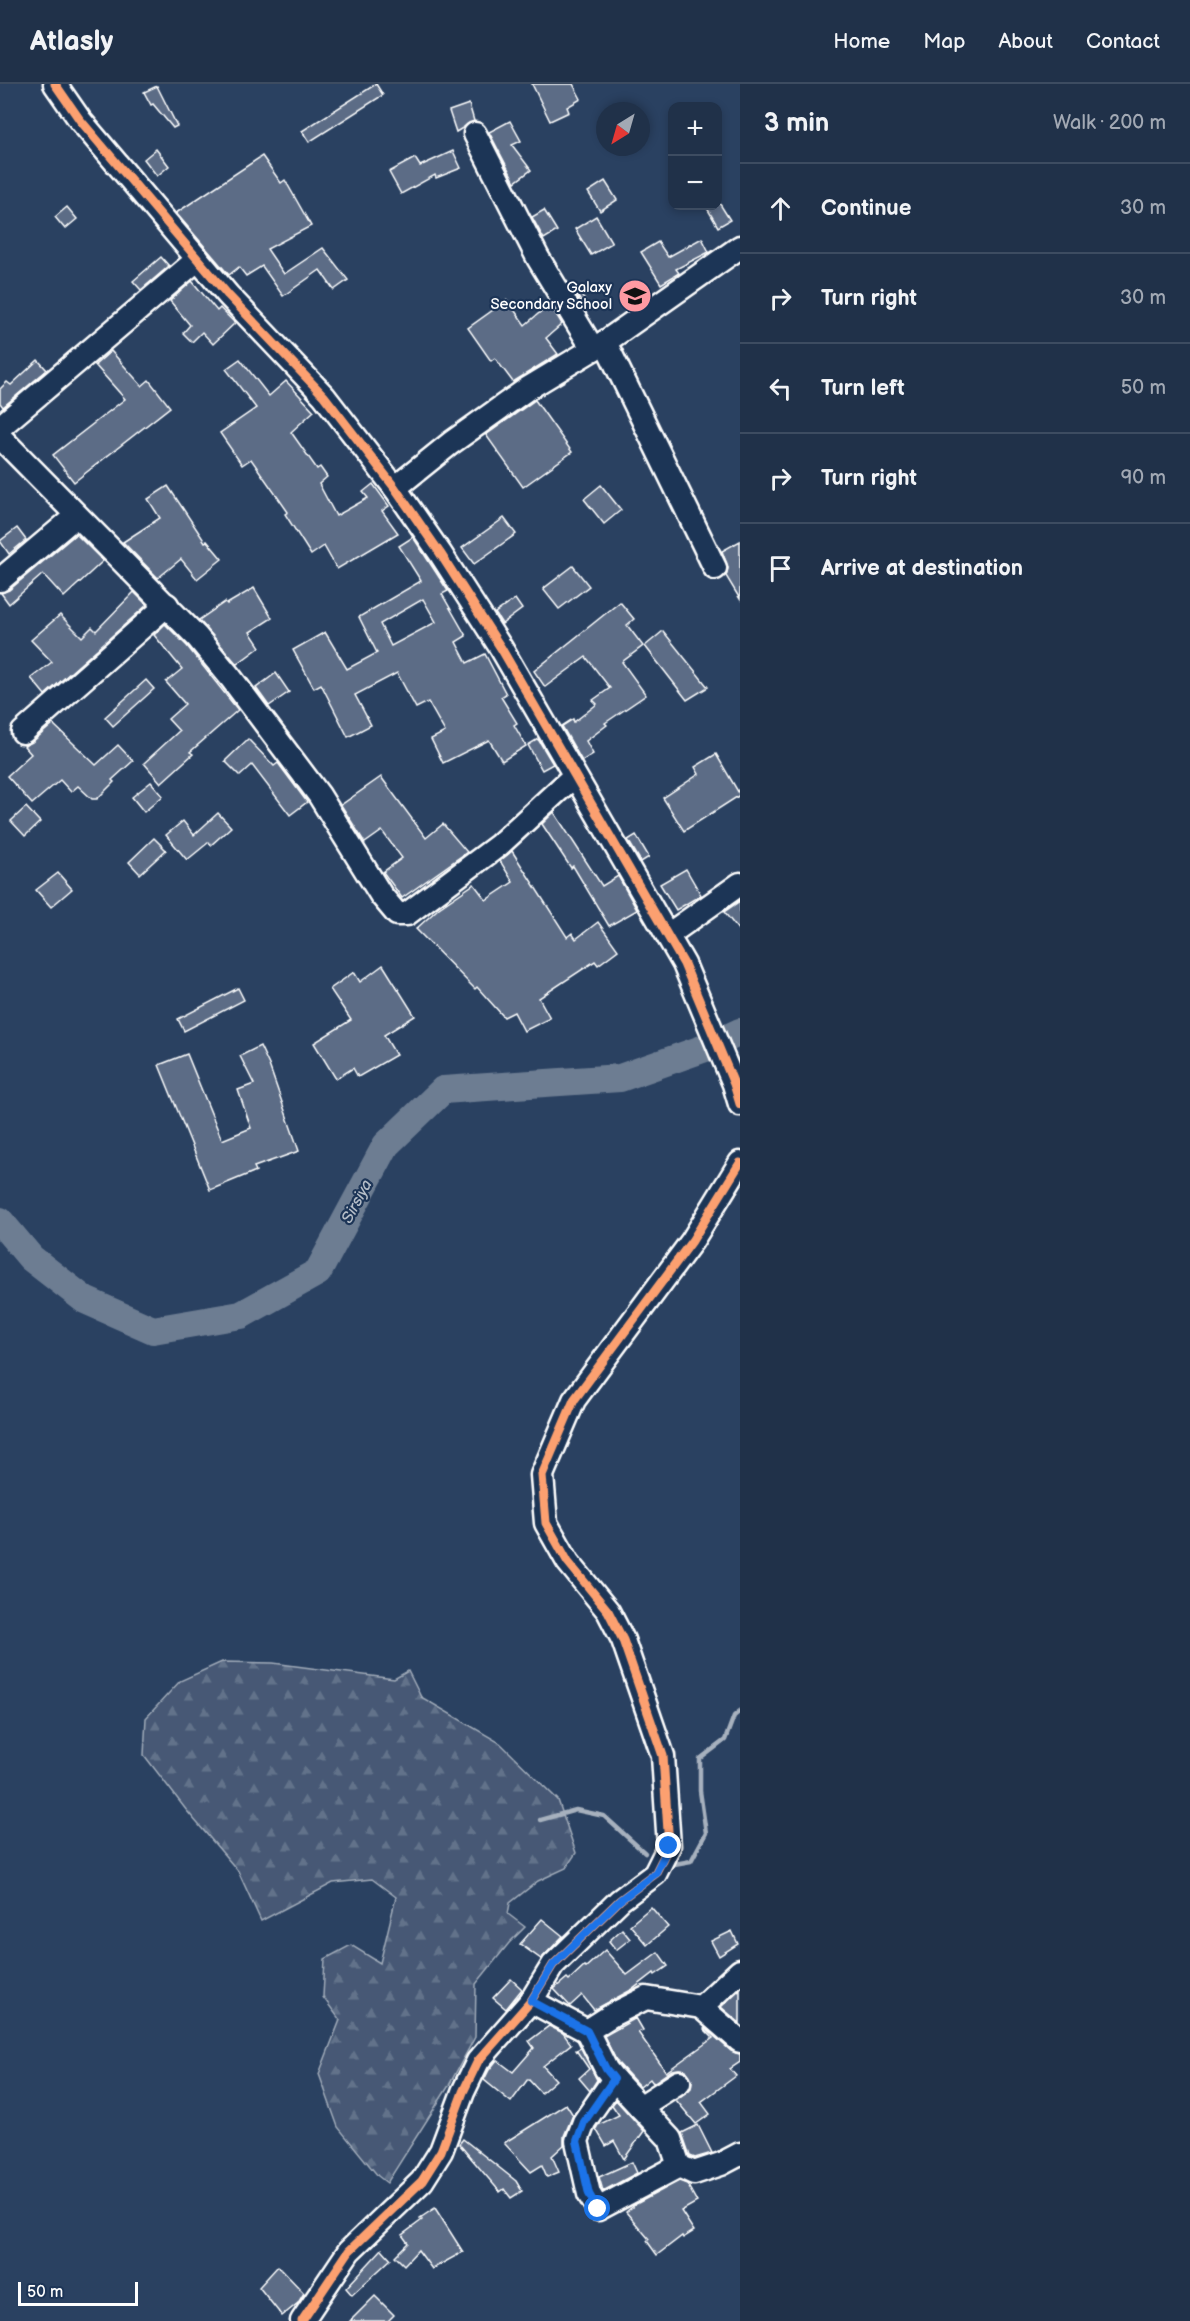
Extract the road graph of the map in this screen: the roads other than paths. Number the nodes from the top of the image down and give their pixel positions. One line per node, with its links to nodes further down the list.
1 (55, 84): 4 (street)
2 (475, 134): 5 (street)
3 (740, 247): 5 (street)
4 (198, 260): 6 (street); 8 (street)
5 (599, 345): 8 (street); 10 (street)
6 (0, 426)
7 (0, 437): 9 (street)
8 (395, 488): 14 (street)
9 (76, 516): 11 (street); 12 (street)
10 (715, 568)
11 (0, 580)
12 (167, 605): 13 (street); 14 (street)
13 (23, 732)
14 (574, 776): 16 (street)
15 (740, 884): 16 (street)
16 (668, 935): 17 (street)
17 (737, 1094)
18 (740, 1163): 20 (street)
19 (740, 1971): 21 (street)
20 (531, 2001): 22 (street); 29 (street)
21 (701, 2007): 22 (street); 23 (street)
22 (587, 2031): 24 (street)
23 (740, 2041)
24 (614, 2079): 26 (street); 28 (street)
25 (679, 2082): 26 (street)
26 (640, 2107): 28 (street)
27 (740, 2154): 28 (street)
28 (679, 2166)
29 (302, 2321)

